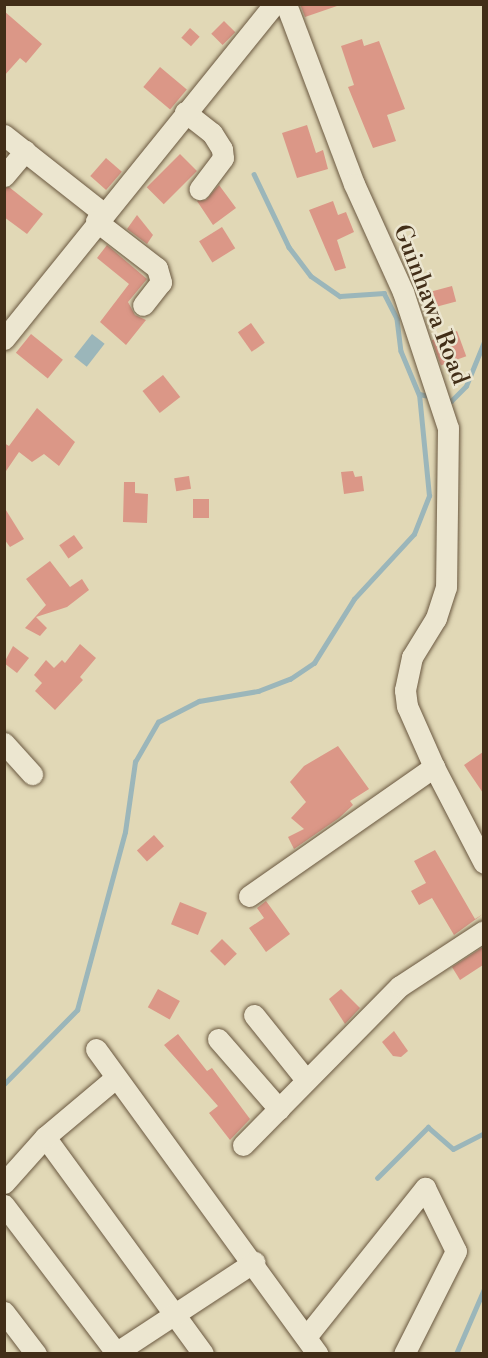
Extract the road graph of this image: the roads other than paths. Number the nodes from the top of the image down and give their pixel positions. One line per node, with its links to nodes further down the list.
1 (274, 4): 3 (street)
2 (286, 4): 12 (street, Guinhawa Road)
3 (185, 112): 7 (street); 8 (street)
4 (4, 135): 5 (street)
5 (25, 151): 6 (street); 8 (street)
6 (4, 176)
7 (200, 189)
8 (100, 217): 9 (street); 10 (street)
9 (143, 305)
10 (4, 339)
11 (4, 743): 13 (street)
12 (434, 767): 14 (street, Guinhawa Road); 15 (street)
13 (32, 774)
14 (483, 863)
15 (249, 896)
16 (483, 931): 21 (street)
17 (254, 1015): 21 (street)
18 (218, 1039): 22 (street)
19 (96, 1049): 20 (street)
20 (114, 1079): 23 (street); 27 (street)
21 (306, 1080): 22 (street)
22 (279, 1109): 24 (street)
23 (45, 1137): 25 (street); 29 (street)
24 (243, 1145)
25 (4, 1183)
26 (4, 1205): 32 (street)
27 (254, 1262): 29 (street); 30 (street)
28 (4, 1312): 31 (street)
29 (175, 1314): 32 (street); 33 (street)
30 (312, 1345): 34 (street)
31 (36, 1353)
32 (116, 1353)
33 (203, 1353)
34 (404, 1353)

